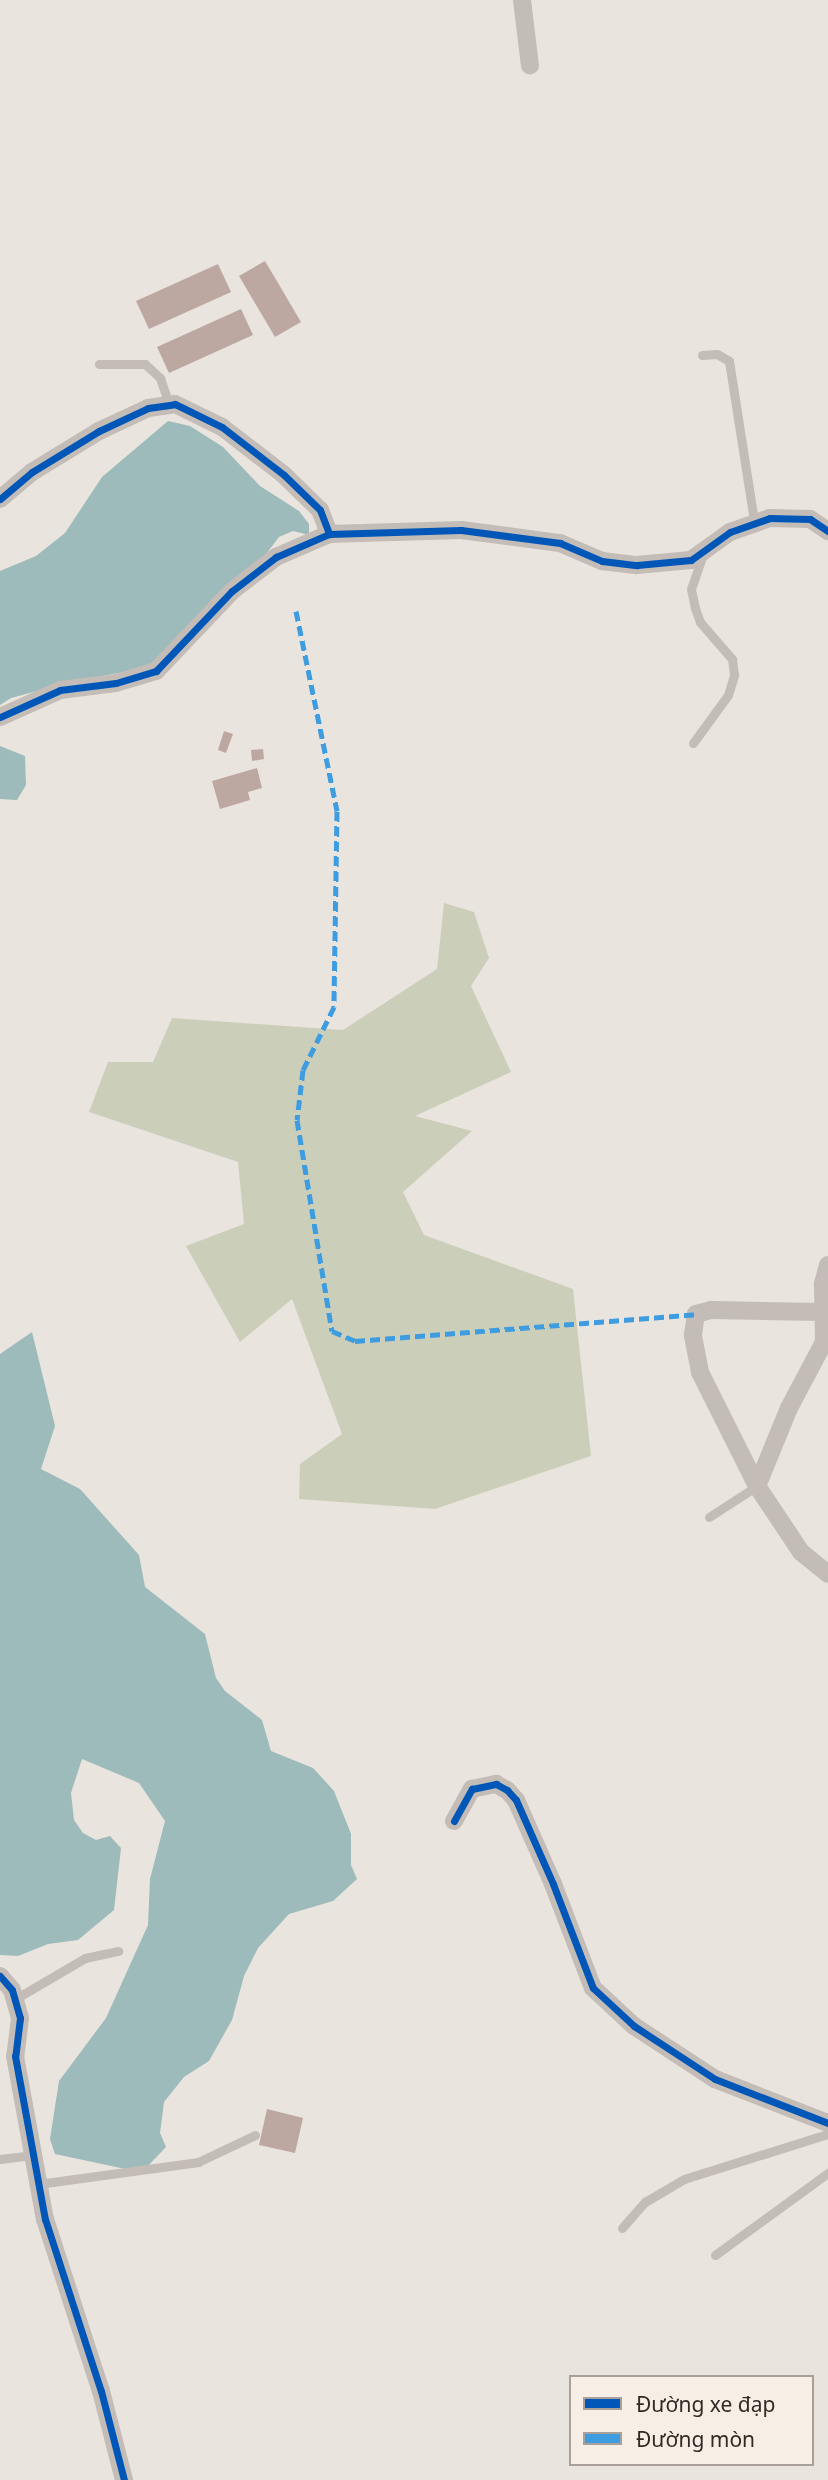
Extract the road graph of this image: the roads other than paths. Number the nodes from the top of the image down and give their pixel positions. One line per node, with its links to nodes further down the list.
1 (522, 0): 2 (street)
2 (530, 66)
3 (702, 355): 7 (lane)
4 (99, 365): 5 (lane)
5 (169, 404): 6 (street); 9 (street)
6 (0, 499)
7 (754, 521): 8 (street); 10 (street)
8 (828, 531)
9 (329, 534): 10 (street); 11 (street)
10 (704, 553): 12 (lane)
11 (0, 717)
12 (693, 743)
13 (828, 1265): 14 (street)
14 (822, 1312): 15 (street); 16 (street)
15 (827, 1336): 16 (street)
16 (757, 1486): 17 (lane); 18 (street)
17 (709, 1517)
18 (828, 1574)
19 (454, 1821): 23 (street)
20 (118, 1951): 22 (lane)
21 (0, 1976): 22 (street)
22 (15, 1999): 26 (street)
23 (828, 2123)
24 (828, 2134): 30 (lane)
25 (255, 2136): 29 (lane)
26 (32, 2155): 27 (lane); 29 (street)
27 (0, 2159)
28 (828, 2173): 31 (lane)
29 (36, 2184): 32 (street)
30 (622, 2228)
31 (715, 2255)
32 (124, 2480)

